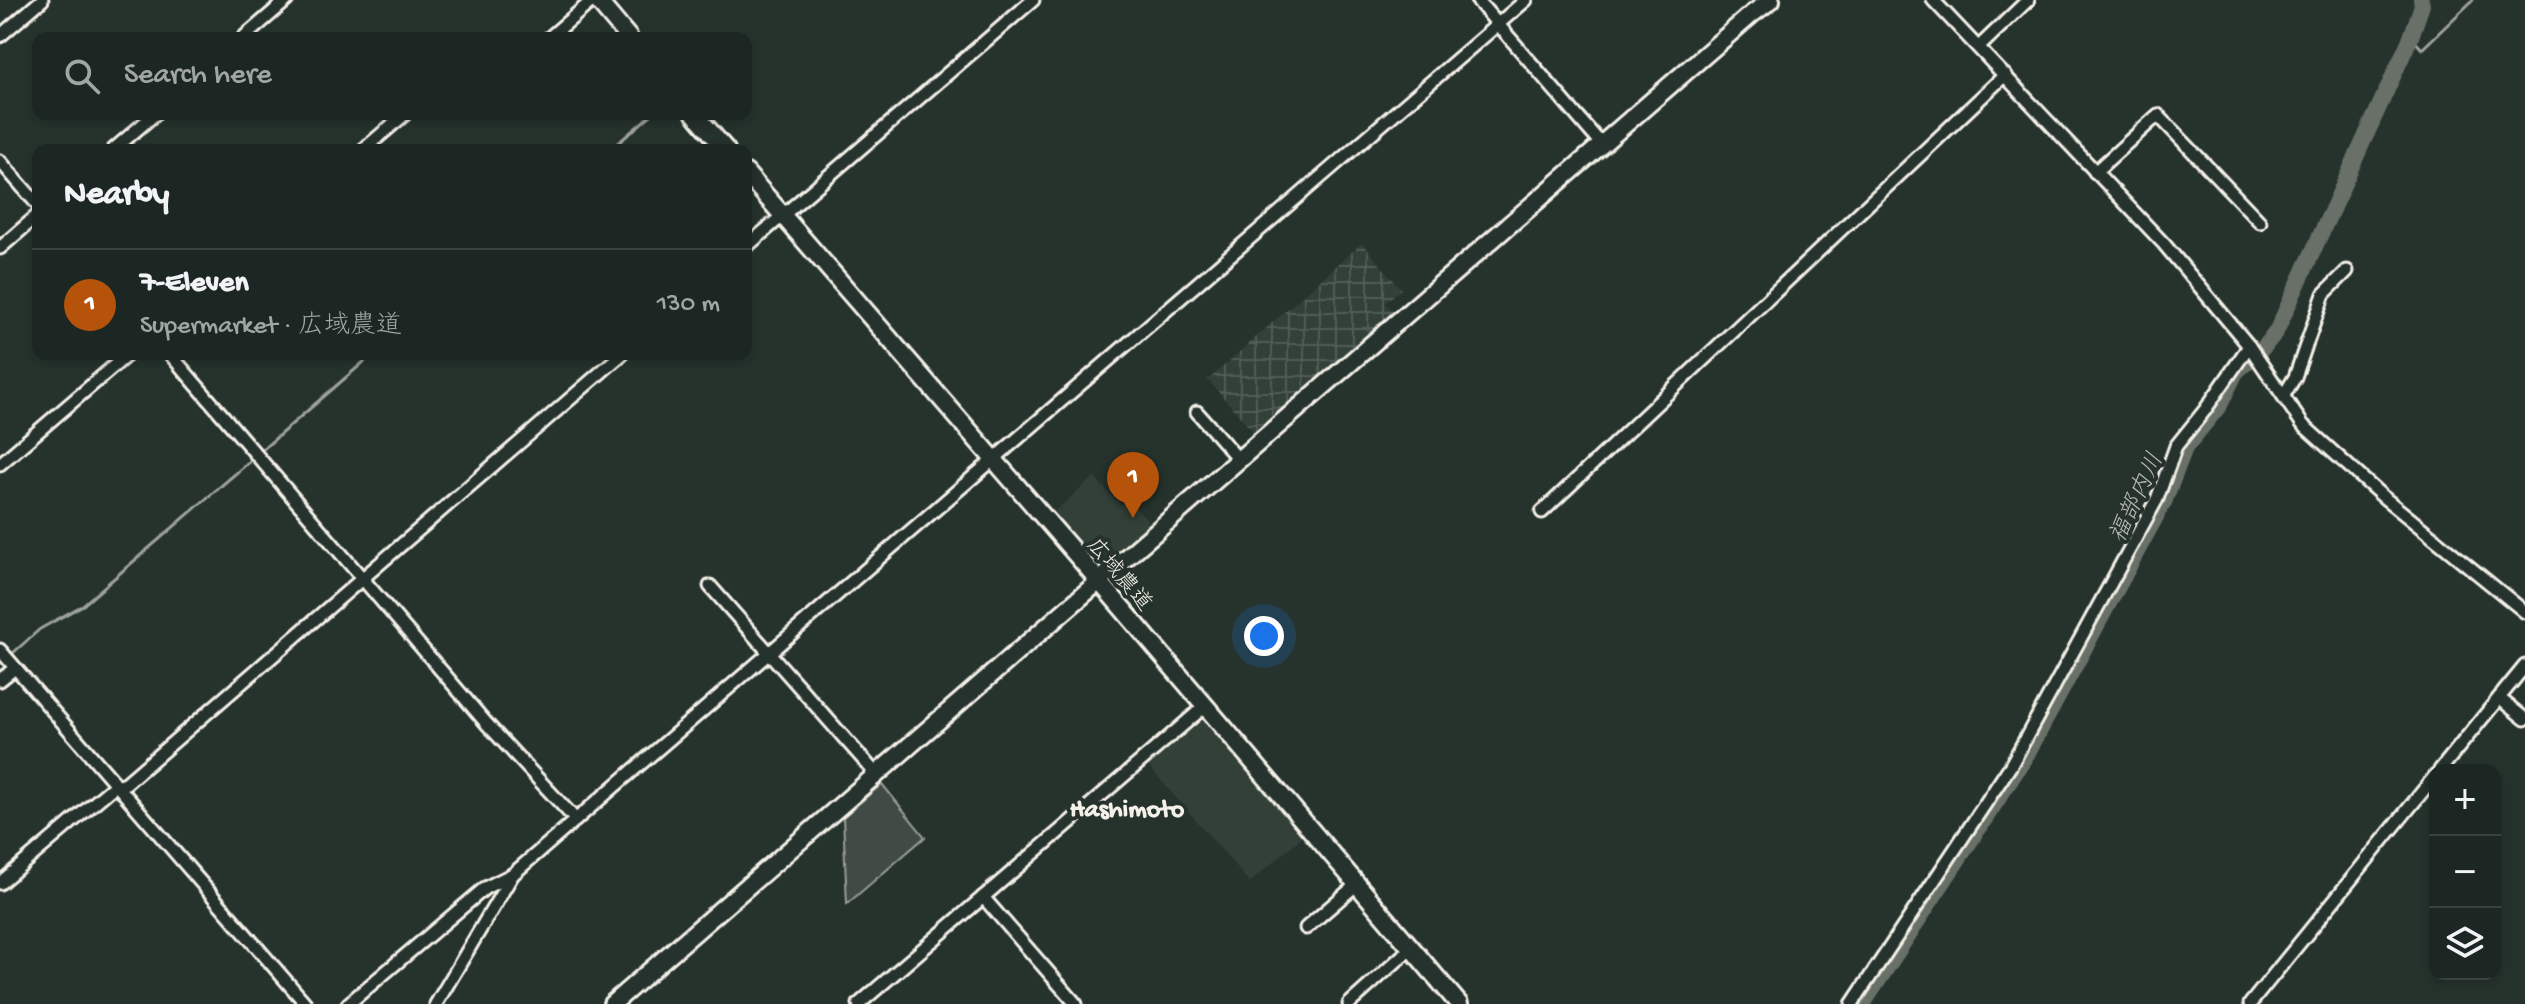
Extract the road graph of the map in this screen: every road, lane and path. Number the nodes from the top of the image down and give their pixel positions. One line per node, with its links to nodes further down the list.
1 (42, 0): 14 (street)
2 (287, 0): 11 (street)
3 (595, 0): 12 (street); 13 (street)
4 (1033, 0): 28 (street)
5 (1477, 0): 10 (street)
6 (1526, 0): 10 (street)
7 (1771, 0): 23 (street)
8 (1933, 0): 15 (street)
9 (2028, 0): 15 (street)
10 (1498, 24): 23 (street); 40 (street)
11 (250, 32)
12 (556, 32)
13 (624, 32)
14 (0, 36)
15 (1979, 47): 16 (street)
16 (2005, 75): 25 (street); 43 (street)
17 (148, 120): 20 (street)
18 (398, 120): 21 (street)
19 (700, 120): 22 (street)
20 (120, 144)
21 (370, 144)
22 (721, 144)
23 (1602, 145): 41 (street)
24 (0, 161): 27 (street)
25 (2095, 172): 30 (street); 34 (street)
26 (752, 180): 28 (street, 広域農道)
27 (32, 198)
28 (783, 216): 31 (street); 40 (street, 広域農道)
29 (32, 220): 32 (street)
30 (2260, 222)
31 (752, 242)
32 (0, 248)
33 (2347, 271): 38 (street)
34 (2253, 353): 38 (street); 75 (street)
35 (121, 360): 42 (street)
36 (175, 360): 44 (street)
37 (615, 360): 44 (street)
38 (2284, 395): 47 (street)
39 (1197, 412): 41 (street)
40 (994, 459): 45 (street, 広域農道); 49 (street)
41 (1239, 460): 45 (street)
42 (0, 464)
43 (1542, 512)
44 (362, 579): 59 (street); 60 (street)
45 (1099, 581): 54 (street, 広域農道); 57 (street)
46 (710, 586): 49 (street)
47 (2525, 612)
48 (0, 650): 51 (street)
49 (770, 652): 57 (street); 60 (street)
50 (2525, 666): 53 (street)
51 (15, 668): 52 (street); 59 (street)
52 (0, 680)
53 (2499, 698): 55 (street); 56 (street)
54 (1205, 706): 63 (street, 広域農道); 64 (street)
55 (2525, 719)
56 (2445, 764)
57 (877, 775): 70 (street)
58 (2429, 783): 76 (street)
59 (118, 786): 62 (street); 67 (street)
60 (576, 820): 61 (street)
61 (513, 874): 68 (street); 69 (street)
62 (0, 883)
63 (1357, 884): 65 (street); 66 (street, 広域農道)
64 (983, 897): 71 (street); 72 (street)
65 (1306, 928)
66 (1411, 948): 73 (street); 74 (street, 広域農道)
67 (306, 1004)
68 (348, 1004)
69 (436, 1004)
70 (612, 1004)
71 (859, 1004)
72 (1076, 1004)
73 (1349, 1004)
74 (1459, 1004)
75 (1852, 1004)
76 (2250, 1004)

